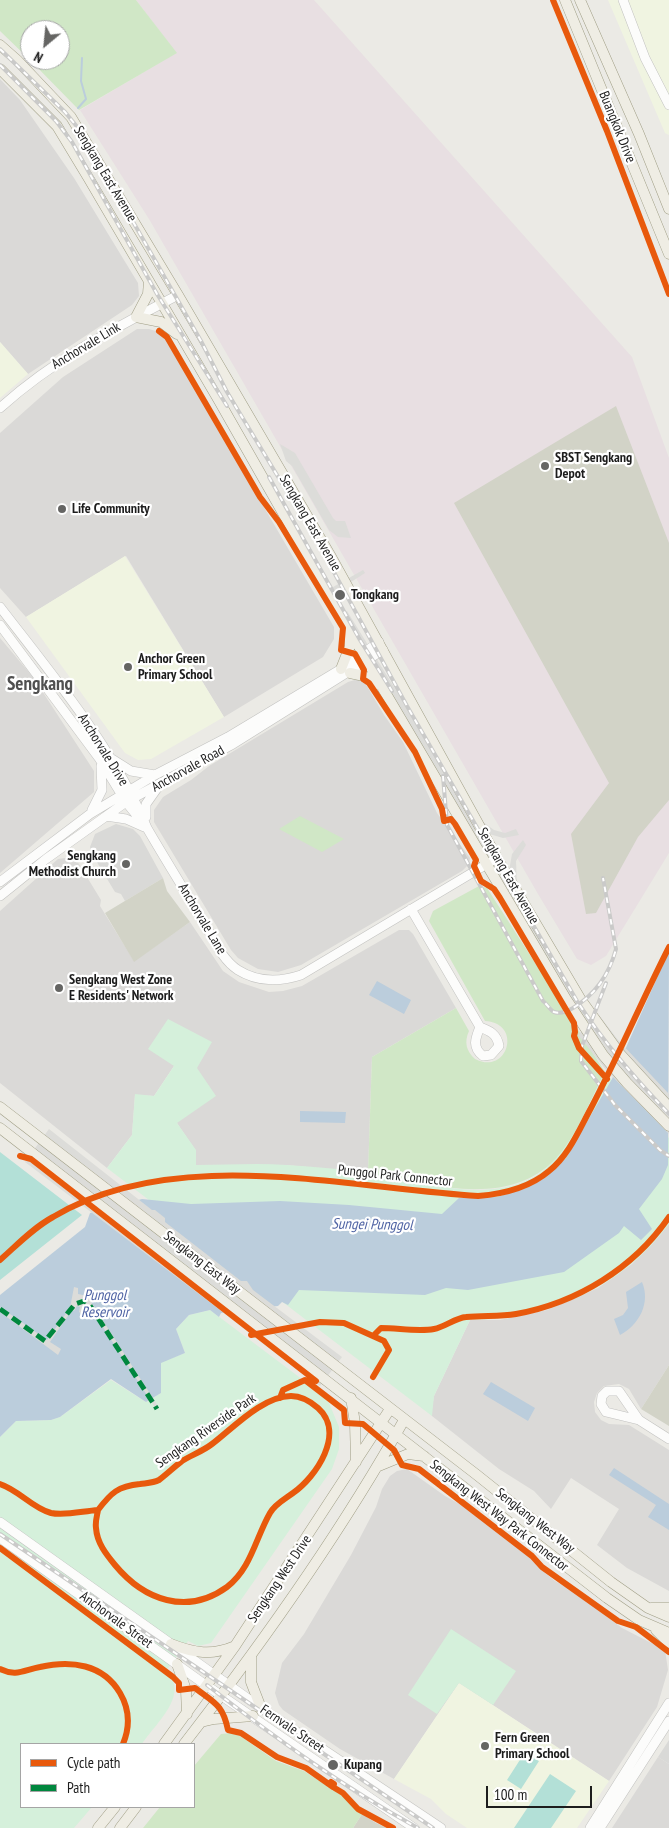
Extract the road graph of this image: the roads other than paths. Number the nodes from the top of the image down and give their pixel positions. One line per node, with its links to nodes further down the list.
1 (565, 0): 8 (main road, Buangkok Drive)
2 (580, 0): 7 (main road, Buangkok Drive)
3 (623, 0): 6 (street)
4 (0, 46): 10 (main road, Sengkang East Avenue)
5 (0, 69): 9 (main road, Sengkang East Avenue)
6 (669, 105)
7 (668, 205)
8 (669, 254)
9 (148, 277): 11 (main road, Sengkang East Avenue); 12 (main road)
10 (178, 295): 11 (street, Anchorvale Link); 18 (main road, Sengkang East Avenue)
11 (162, 303): 12 (street, Anchorvale Link); 13 (main road, Sengkang East Avenue)
12 (136, 317): 13 (main road); 14 (street, Anchorvale Link)
13 (185, 343): 17 (main road, Sengkang East Avenue)
14 (0, 408)
15 (0, 607): 22 (street, Anchorvale Drive)
16 (0, 625): 22 (street, Anchorvale Drive)
17 (348, 627): 19 (main road, Sengkang East Avenue); 20 (main road)
18 (381, 646): 19 (street, Anchorvale Road); 29 (main road, Sengkang East Avenue)
19 (365, 657): 20 (street, Anchorvale Road); 21 (main road, Sengkang East Avenue)
20 (346, 671): 21 (main road); 23 (street, Anchorvale Road); 24 (street, Anchorvale Road)
21 (382, 687): 30 (main road, Sengkang East Avenue)
22 (103, 756): 23 (street); 25 (street, Anchorvale Drive); 26 (street)
23 (155, 775): 25 (street, Anchorvale Road)
24 (158, 786): 25 (street, Anchorvale Road); 28 (street)
25 (127, 796): 26 (street, Anchorvale Road); 27 (street, Anchorvale Road); 28 (street, Anchorvale Lane)
26 (90, 814): 31 (street, Anchorvale Road)
27 (106, 816): 28 (street); 32 (street, Anchorvale Road)
28 (147, 828): 33 (street, Anchorvale Lane)
29 (497, 858): 30 (street, Anchorvale Lane); 36 (main road, Sengkang East Avenue)
30 (486, 864): 33 (street, Anchorvale Lane); 37 (main road, Sengkang East Avenue)
31 (0, 882)
32 (0, 896)
33 (411, 909): 34 (street)
34 (480, 1027)
35 (0, 1106): 40 (main road, Sengkang East Way)
36 (669, 1107)
37 (669, 1126)
38 (0, 1128): 39 (main road, Sengkang East Way)
39 (348, 1396): 43 (main road, Sengkang East Way); 47 (main road)
40 (390, 1409): 41 (main road, Sengkang East Way); 43 (main road, Sengkang West Drive)
41 (404, 1420): 44 (main road, Sengkang West Drive); 51 (main road, Sengkang West Way)
42 (639, 1420): 45 (street)
43 (381, 1422): 44 (main road, Sengkang East Way); 47 (main road, Sengkang West Drive)
44 (396, 1434): 46 (main road, Sengkang West Way); 48 (main road, Sengkang West Drive)
45 (669, 1439)
46 (424, 1456): 48 (main road); 54 (main road, Sengkang West Way)
47 (356, 1463): 58 (main road, Sengkang West Drive)
48 (379, 1466): 59 (main road, Sengkang West Drive)
49 (0, 1522): 57 (street, Anchorvale Street)
50 (0, 1538): 61 (street, Anchorvale Street)
51 (648, 1608): 52 (main road); 53 (main road, Sengkang West Way)
52 (669, 1608)
53 (669, 1617)
54 (654, 1627): 55 (main road, Sengkang West Way); 56 (main road)
55 (669, 1632)
56 (669, 1643)
57 (171, 1644): 58 (main road); 60 (street, Anchorvale Street)
58 (236, 1646): 63 (main road, Sengkang West Drive)
59 (251, 1656): 65 (main road, Sengkang West Drive); 68 (main road)
60 (195, 1661): 62 (street); 63 (street, Fernvale Street)
61 (177, 1664): 62 (street, Anchorvale Street); 69 (main road)
62 (188, 1672): 64 (street, Anchorvale Street)
63 (214, 1674): 64 (main road, Sengkang West Drive); 65 (street, Fernvale Street)
64 (207, 1685): 66 (street, Fernvale Street); 69 (main road, Sengkang West Drive)
65 (229, 1685): 66 (main road, Sengkang West Drive); 68 (street, Fernvale Street)
66 (222, 1695): 70 (street, Fernvale Street); 71 (main road, Sengkang West Drive)
67 (669, 1703): 81 (street)
68 (261, 1708): 80 (street, Fernvale Street)
69 (187, 1714): 73 (main road, Sengkang West Drive)
70 (253, 1716): 71 (main road); 79 (street, Fernvale Street)
71 (201, 1722): 74 (main road, Sengkang West Drive)
72 (669, 1722): 82 (street)
73 (165, 1743)
74 (185, 1743)
75 (114, 1808): 77 (main road)
76 (135, 1808): 78 (main road)
77 (98, 1828)
78 (120, 1828)
79 (414, 1828)
80 (441, 1828)
81 (590, 1828)
82 (600, 1828)

